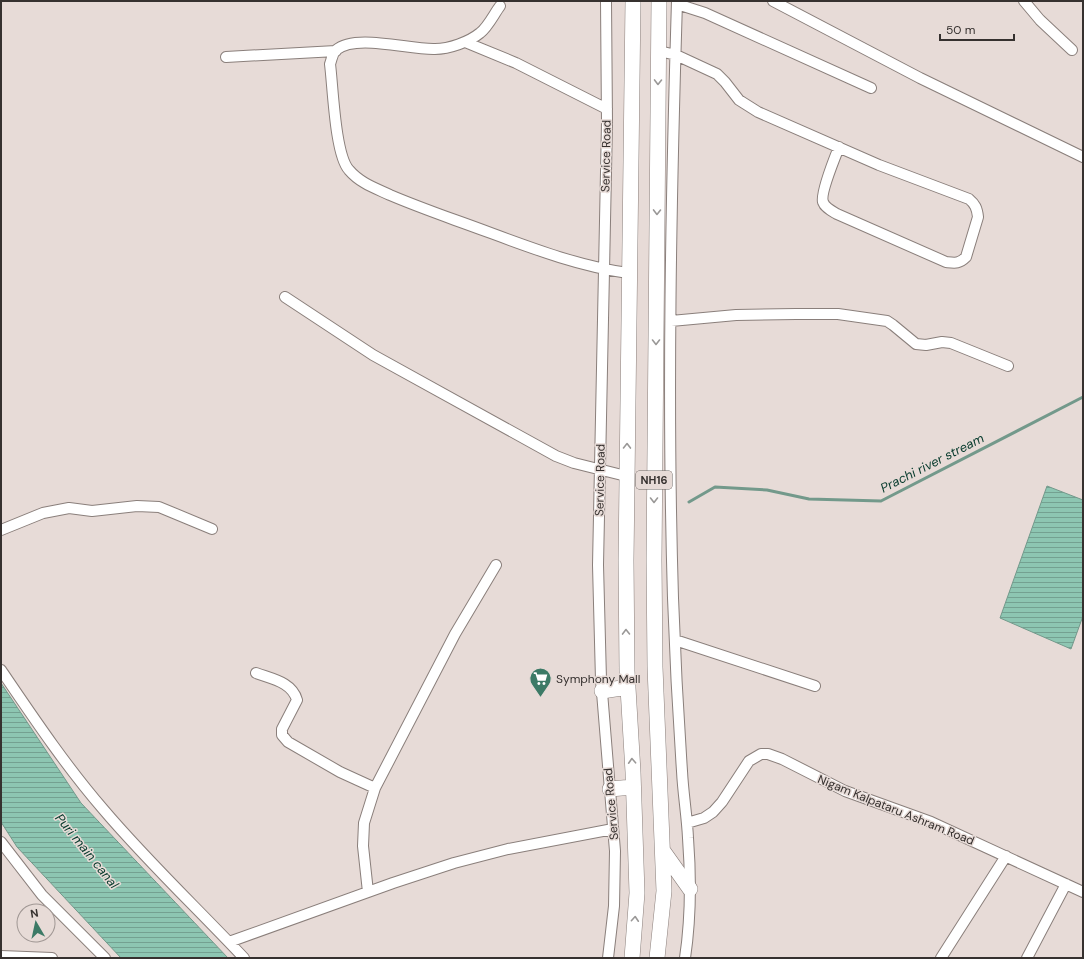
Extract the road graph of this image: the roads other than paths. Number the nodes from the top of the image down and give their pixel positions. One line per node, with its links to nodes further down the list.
1 (606, 1): 15 (street, Service Road)
2 (633, 1): 19 (highway, NH16)
3 (659, 1): 9 (highway, NH16)
4 (773, 1): 17 (street)
5 (1024, 1): 10 (street)
6 (677, 3): 12 (street); 14 (street)
7 (500, 6): 8 (street)
8 (465, 42): 11 (street); 15 (street)
9 (659, 50): 12 (street); 20 (highway, NH16, one-way to 20)
10 (1072, 50)
11 (336, 51): 13 (street); 18 (street)
12 (676, 55): 16 (street); 21 (street)
13 (226, 57)
14 (871, 88)
15 (607, 109): 18 (street, Service Road)
16 (839, 147): 16 (street)
17 (1083, 157)
18 (604, 269): 19 (street); 25 (street, Service Road)
19 (628, 273): 26 (highway, NH16, one-way to 19)
20 (656, 274): 21 (street); 42 (highway, NH16, one-way to 42)
21 (672, 275): 23 (street)
22 (285, 297): 25 (street)
23 (671, 321): 24 (street); 30 (street)
24 (1008, 366)
25 (600, 469): 26 (street); 35 (street, Service Road)
26 (626, 476): 34 (highway, NH16, one-way to 26)
27 (212, 529): 28 (street)
28 (1, 530)
29 (496, 565): 37 (street)
30 (675, 640): 33 (street); 39 (street)
31 (1, 670): 48 (street)
32 (256, 673): 37 (street)
33 (815, 686)
34 (628, 687): 35 (highway); 36 (highway, NH16, one-way to 34)
35 (602, 691): 38 (street, Service Road)
36 (633, 787): 38 (highway); 54 (highway, NH16, one-way to 36)
37 (375, 788): 46 (street)
38 (610, 789): 40 (street, Service Road)
39 (687, 823): 43 (street, Nigam Kalpataru Ashram Road); 45 (street)
40 (613, 829): 46 (street); 53 (street, Service Road)
41 (1, 842): 51 (street)
42 (662, 852): 45 (highway); 55 (highway, NH16)
43 (1006, 856): 44 (street, Nigam Kalpataru Ashram Road); 57 (street)
44 (1066, 884): 47 (street, Nigam Kalpataru Ashram Road); 58 (street)
45 (690, 889): 56 (street)
46 (368, 892): 48 (street)
47 (1083, 892)
48 (230, 942): 52 (street)
49 (1, 956): 50 (street)
50 (52, 958)
51 (105, 958)
52 (244, 958)
53 (608, 958)
54 (632, 958)
55 (657, 958)
56 (685, 958)
57 (941, 958)
58 (1027, 958)

